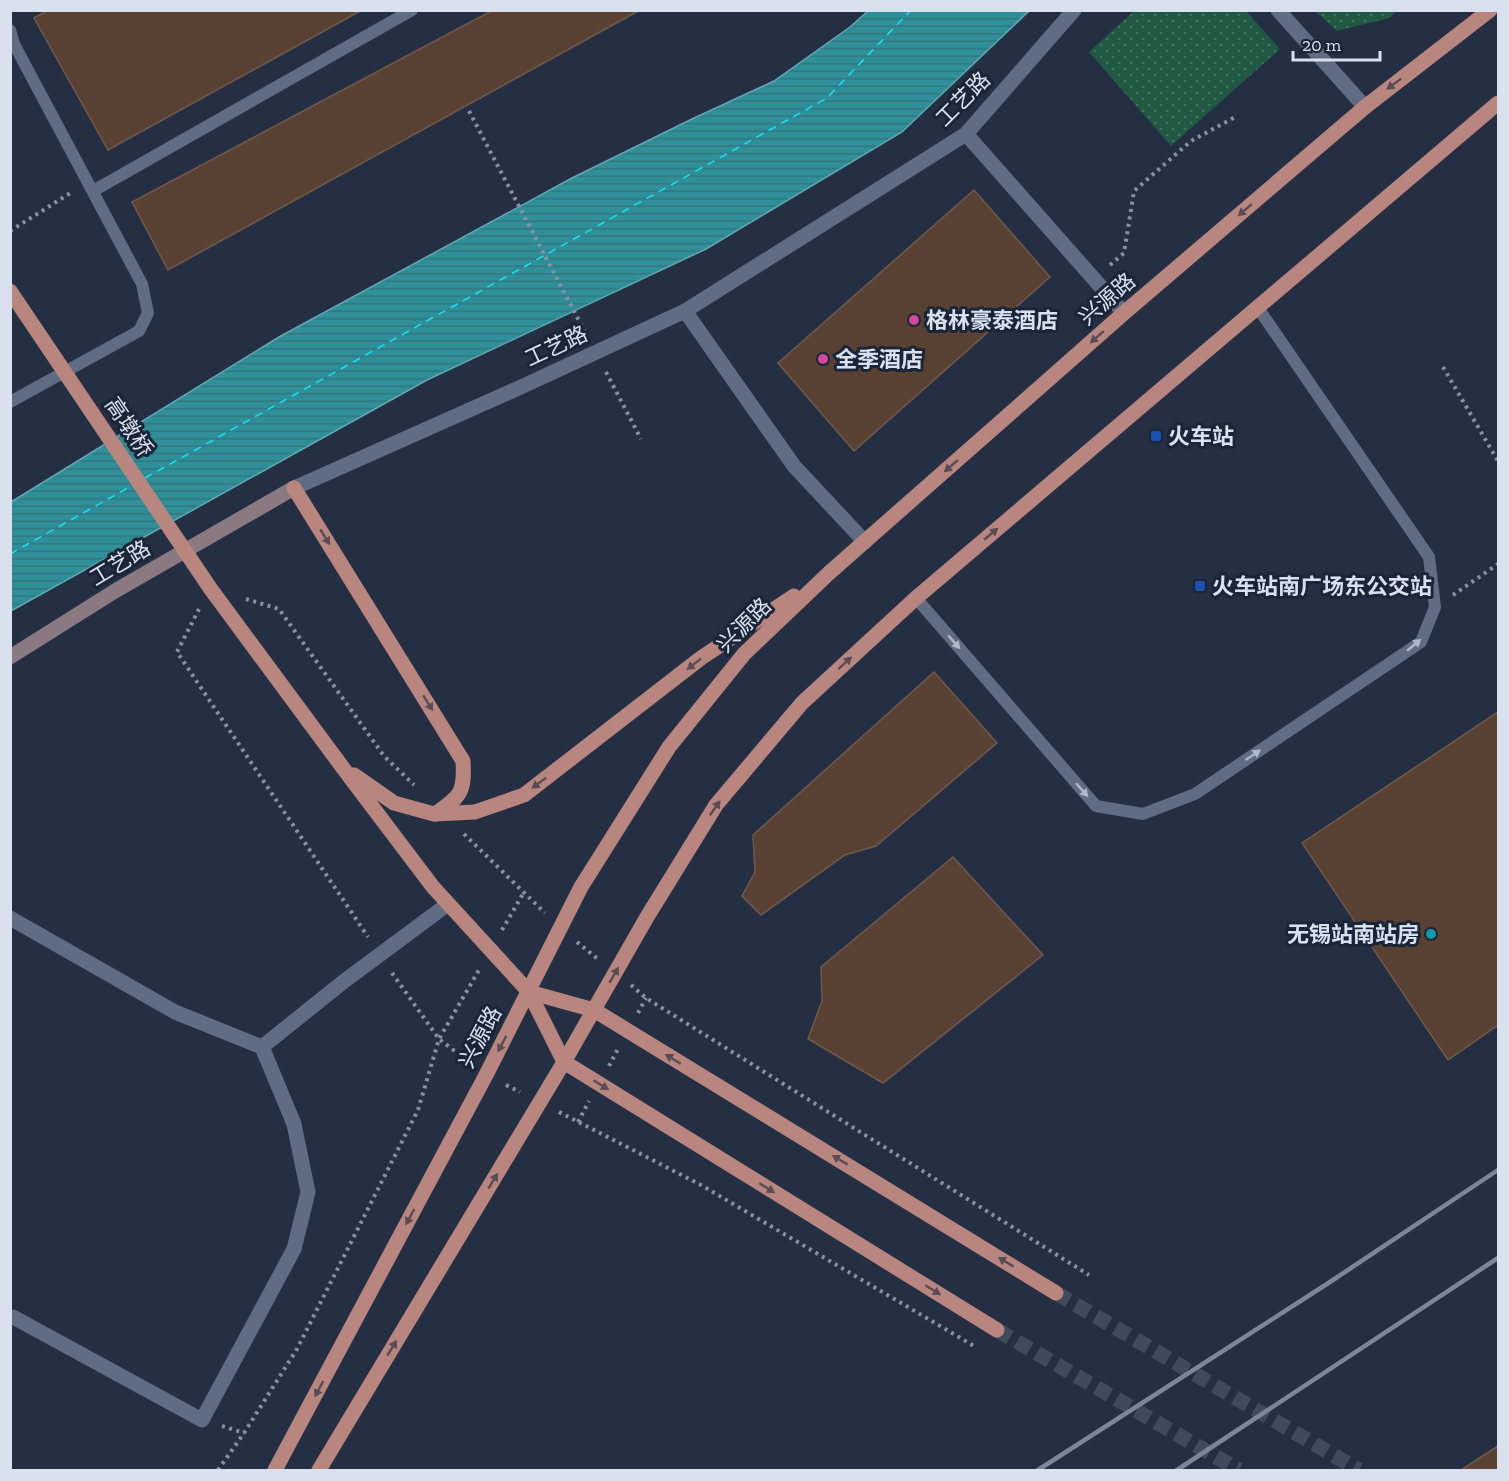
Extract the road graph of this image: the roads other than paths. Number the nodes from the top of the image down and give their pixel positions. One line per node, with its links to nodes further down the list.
1 (412, 10): 9 (lane)
2 (1074, 10): 8 (street, 工艺路)
3 (1278, 10): 7 (street)
4 (1490, 10): 7 (main road, 兴源路, one-way to 7)
5 (10, 30): 9 (lane)
6 (1498, 103): 11 (main road)
7 (1365, 106): 13 (main road, 兴源路, one-way to 13)
8 (966, 134): 12 (street, 工艺路); 13 (street)
9 (93, 191): 14 (lane)
10 (10, 291): 20 (main road, 高墩桥)
11 (1258, 308): 18 (main road, one-way to 11); 18 (lane, one-way to 11)
12 (685, 311): 15 (street, 工艺路); 16 (street)
13 (1124, 313): 16 (main road, 兴源路, one-way to 16)
14 (10, 402)
15 (294, 488): 19 (street, 工艺路); 21 (main road, one-way to 21)
16 (865, 542): 17 (main road, 兴源路)
17 (830, 573): 21 (main road, one-way to 21); 24 (main road, 兴源路)
18 (916, 598): 25 (main road, one-way to 18)
19 (10, 657)
20 (343, 768): 21 (main road); 22 (main road, 高墩桥)
21 (434, 814)
22 (448, 904): 24 (main road, 高墩桥); 26 (street)
23 (10, 918): 26 (street)
24 (529, 992): 25 (main road); 27 (main road, 高墩桥); 31 (main road, 兴源路, one-way to 31)
25 (594, 1010): 27 (main road); 28 (main road, one-way to 25)
26 (262, 1047): 29 (street)
27 (564, 1062): 30 (main road, one-way to 30); 32 (main road, one-way to 27)
28 (1056, 1293)
29 (13, 1317)
30 (998, 1330)
31 (275, 1470)
32 (319, 1470)

